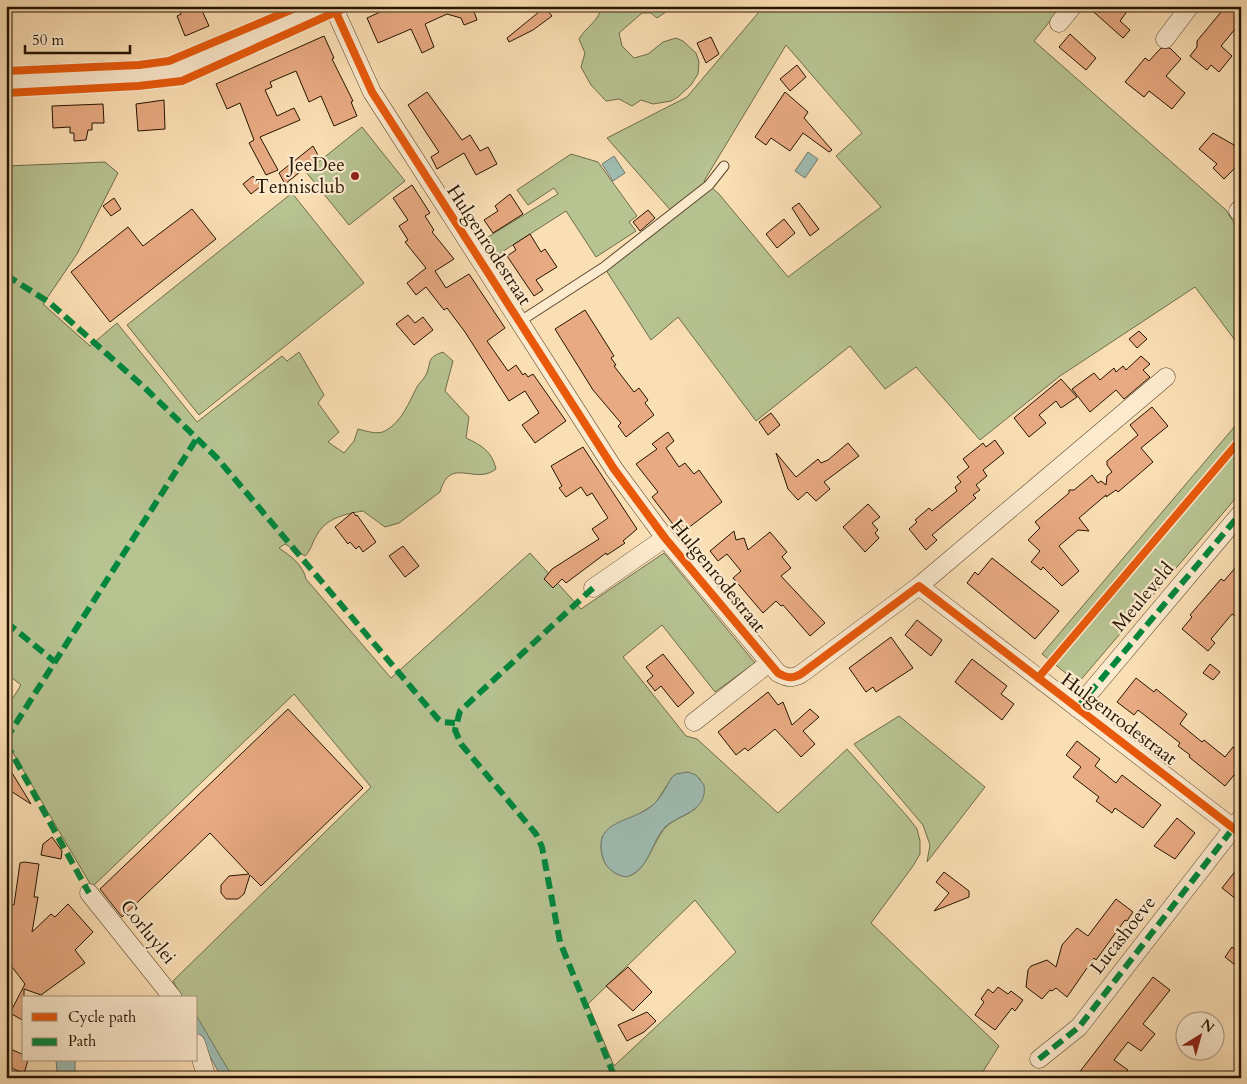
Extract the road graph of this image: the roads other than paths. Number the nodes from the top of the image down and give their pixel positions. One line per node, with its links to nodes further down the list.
1 (322, 6): 7 (street)
2 (333, 6): 9 (street, Hulgenrodestraat)
3 (1073, 6): 5 (street)
4 (1190, 6): 6 (street)
5 (1059, 22)
6 (1164, 39)
7 (6, 79)
8 (724, 166): 9 (lane)
9 (519, 322): 12 (street, Hulgenrodestraat)
10 (1166, 377): 13 (street, Hulgenrodestraat)
11 (1241, 513): 16 (street, Meuleveld)
12 (665, 538): 14 (street); 15 (street, Hulgenrodestraat)
13 (920, 586): 15 (street, Hulgenrodestraat); 16 (street, Hulgenrodestraat)
14 (593, 588)
15 (769, 663): 17 (street)
16 (1077, 708): 18 (street, Hulgenrodestraat)
17 (694, 722)
18 (1238, 826): 22 (street, Lucashoeve)
19 (89, 893): 20 (street, Corluylei)
20 (171, 996)
21 (198, 1049): 23 (street)
22 (1039, 1060)
23 (207, 1078)

